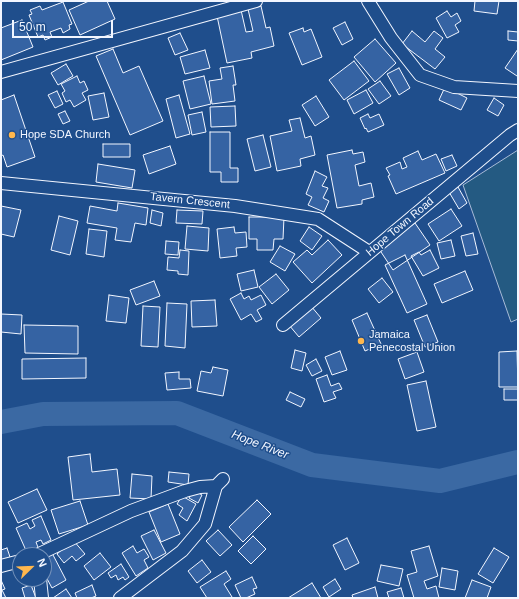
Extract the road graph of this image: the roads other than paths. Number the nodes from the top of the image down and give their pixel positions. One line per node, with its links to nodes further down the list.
1 (256, 1): 3 (street)
2 (368, 1): 4 (street)
3 (1, 72)
4 (518, 91)
5 (518, 130): 7 (street, Hope Town Road)
6 (1, 183): 7 (street, Tavern Crescent)
7 (369, 252): 8 (street, Hope Town Road)
8 (283, 325)
9 (52, 548): 14 (street)
10 (12, 563): 11 (street)
11 (1, 566)
12 (41, 587): 13 (street)
13 (42, 598)
14 (120, 598)

